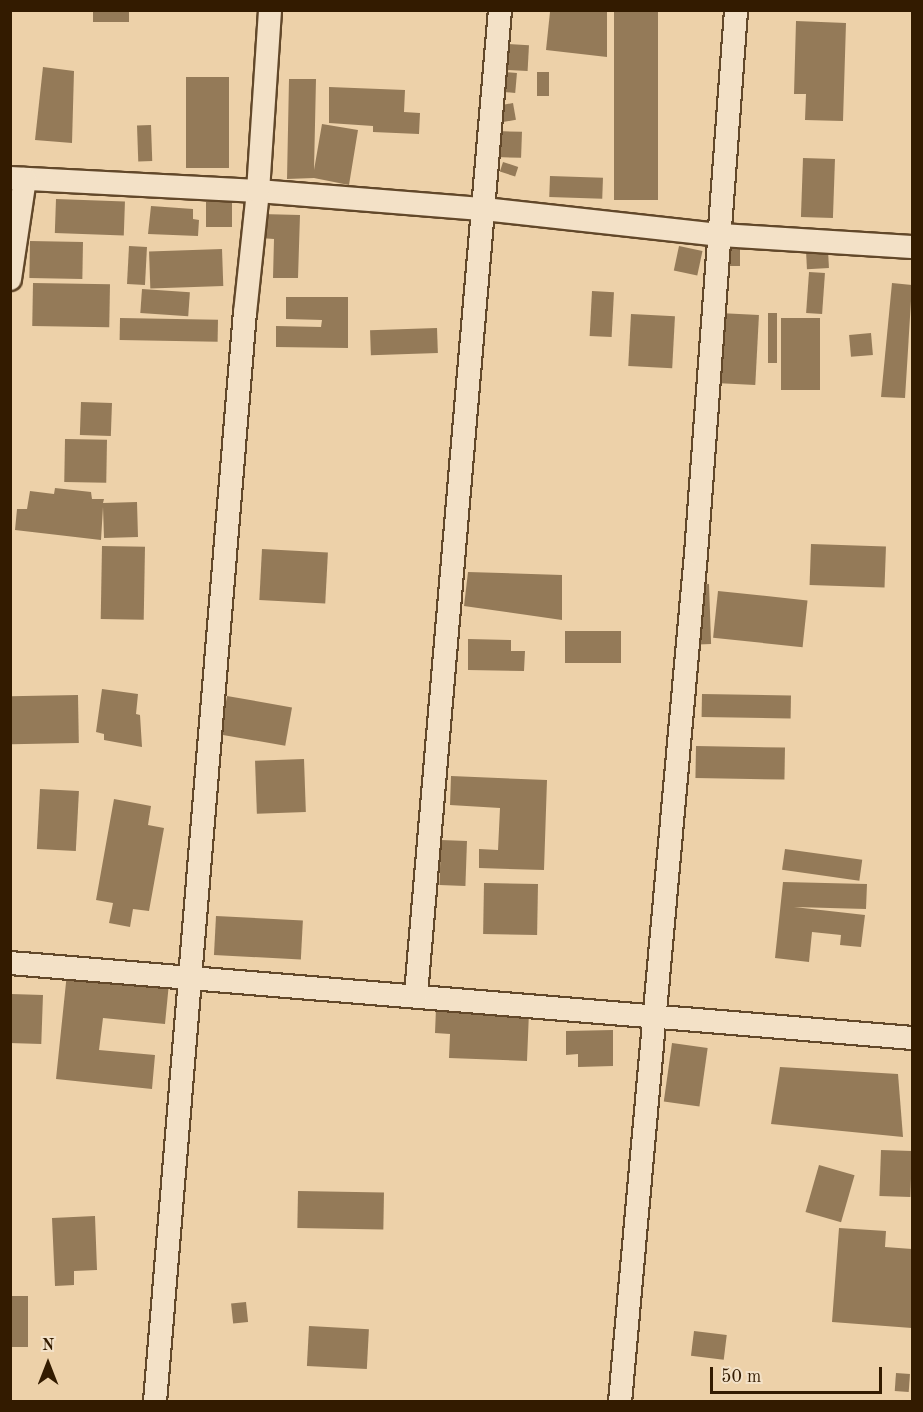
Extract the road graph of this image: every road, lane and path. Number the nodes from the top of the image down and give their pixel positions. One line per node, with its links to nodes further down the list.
1 (270, 10): 5 (street)
2 (500, 10): 6 (street)
3 (736, 10): 7 (street)
4 (18, 179): 5 (street); 9 (street)
5 (258, 191): 6 (street); 11 (street)
6 (484, 210): 7 (street); 12 (street)
7 (721, 235): 8 (street); 13 (street)
8 (912, 247)
9 (10, 279)
10 (10, 963): 11 (street)
11 (189, 979): 12 (street); 15 (street)
12 (416, 994): 13 (street)
13 (657, 1015): 14 (street); 16 (street)
14 (912, 1038)
15 (155, 1401)
16 (620, 1401)

